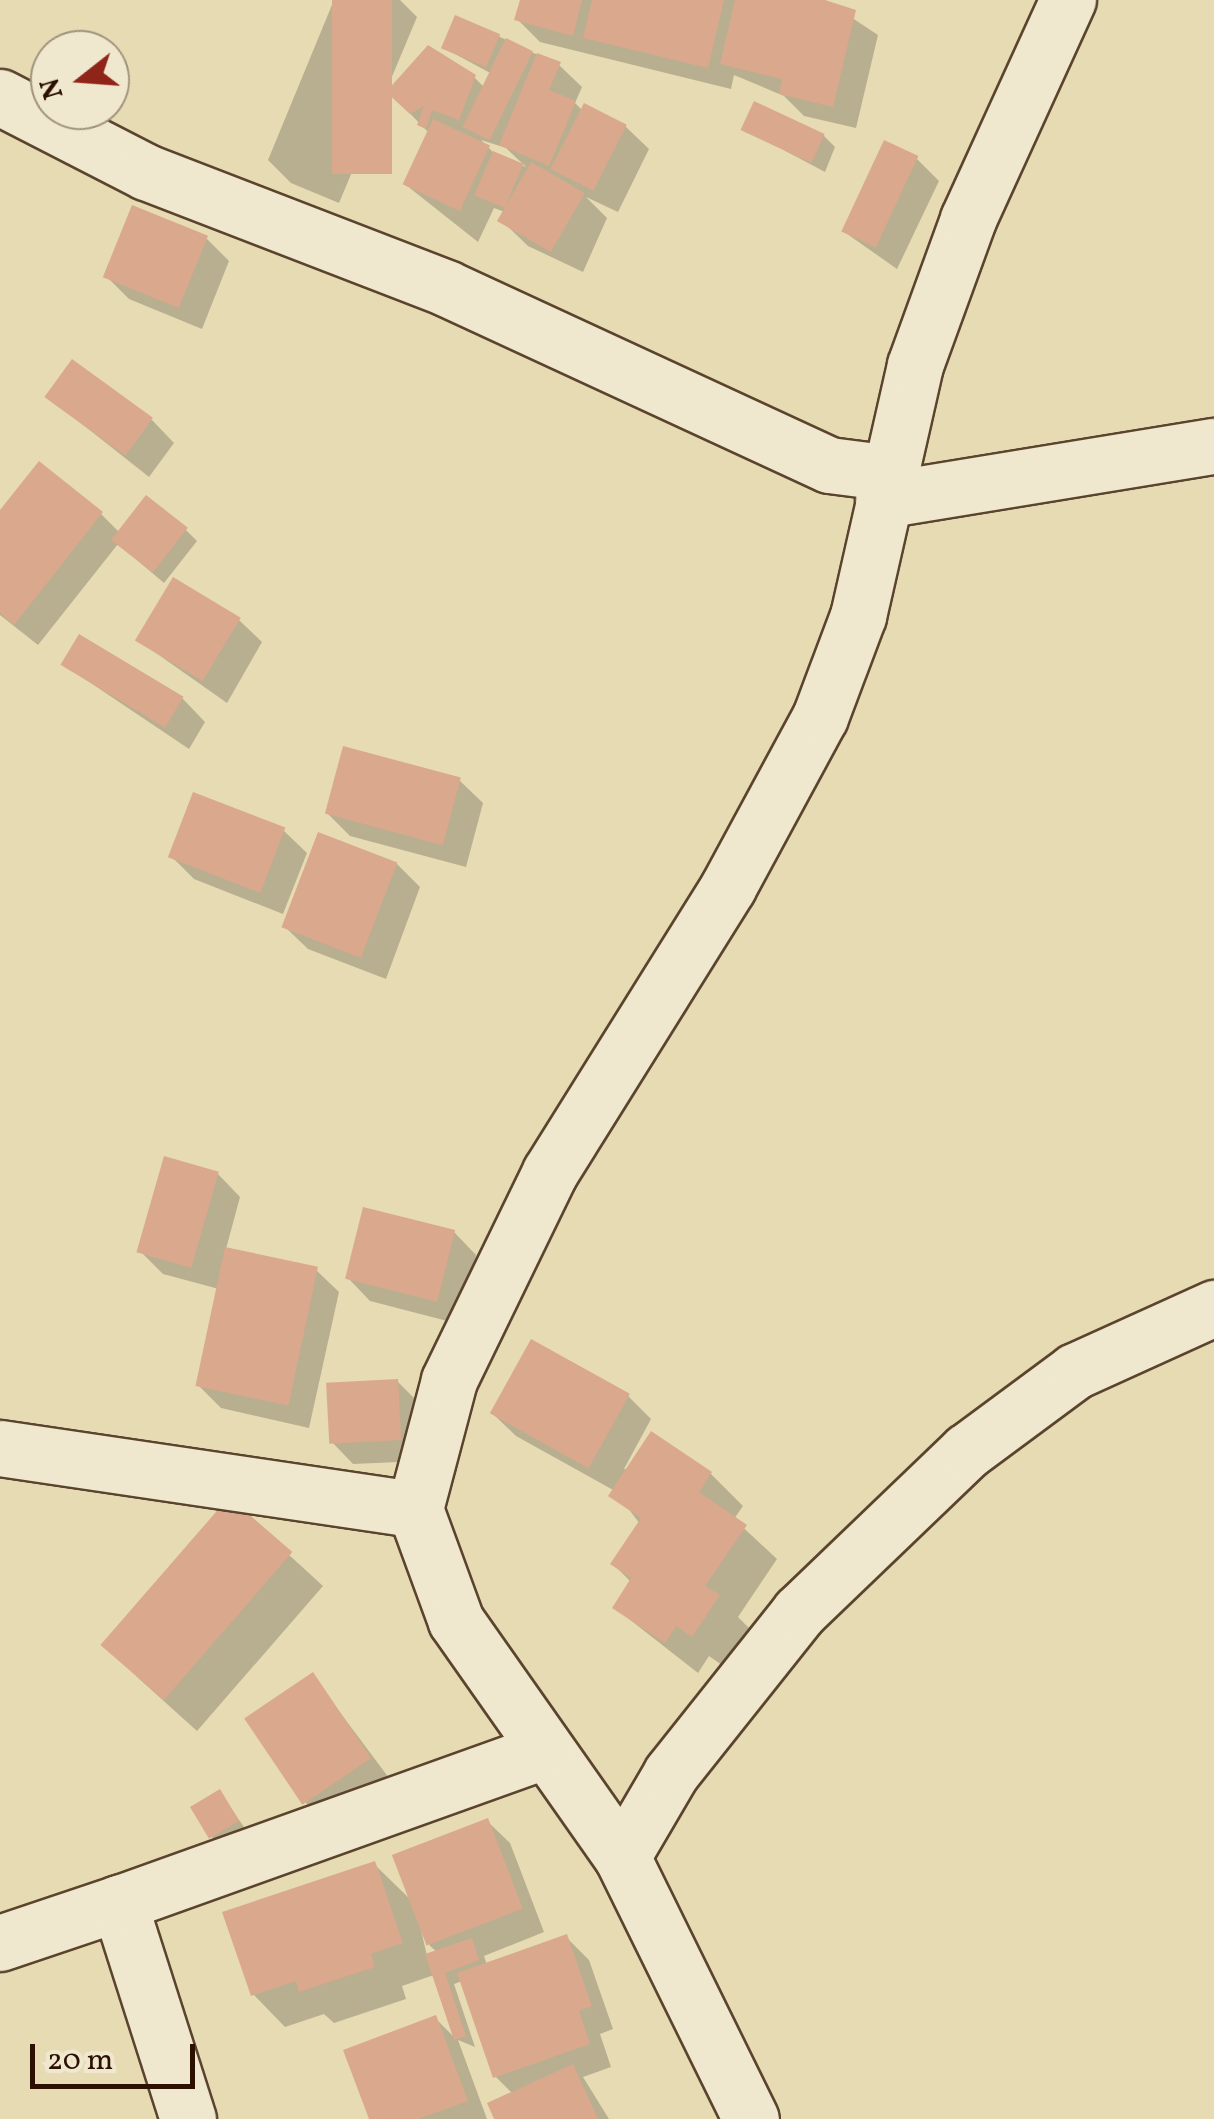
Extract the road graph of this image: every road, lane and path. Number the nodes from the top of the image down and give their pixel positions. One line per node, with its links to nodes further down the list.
1 (1068, 0): 4 (street)
2 (0, 97): 4 (street)
3 (1214, 446): 4 (street)
4 (884, 486): 7 (street)
5 (1214, 1308): 9 (street)
6 (0, 1448): 7 (street)
7 (415, 1509): 8 (street)
8 (542, 1751): 9 (street); 10 (street)
9 (622, 1857): 13 (street)
10 (120, 1903): 11 (street); 12 (street)
11 (0, 1942)
12 (188, 2119)
13 (752, 2119)

